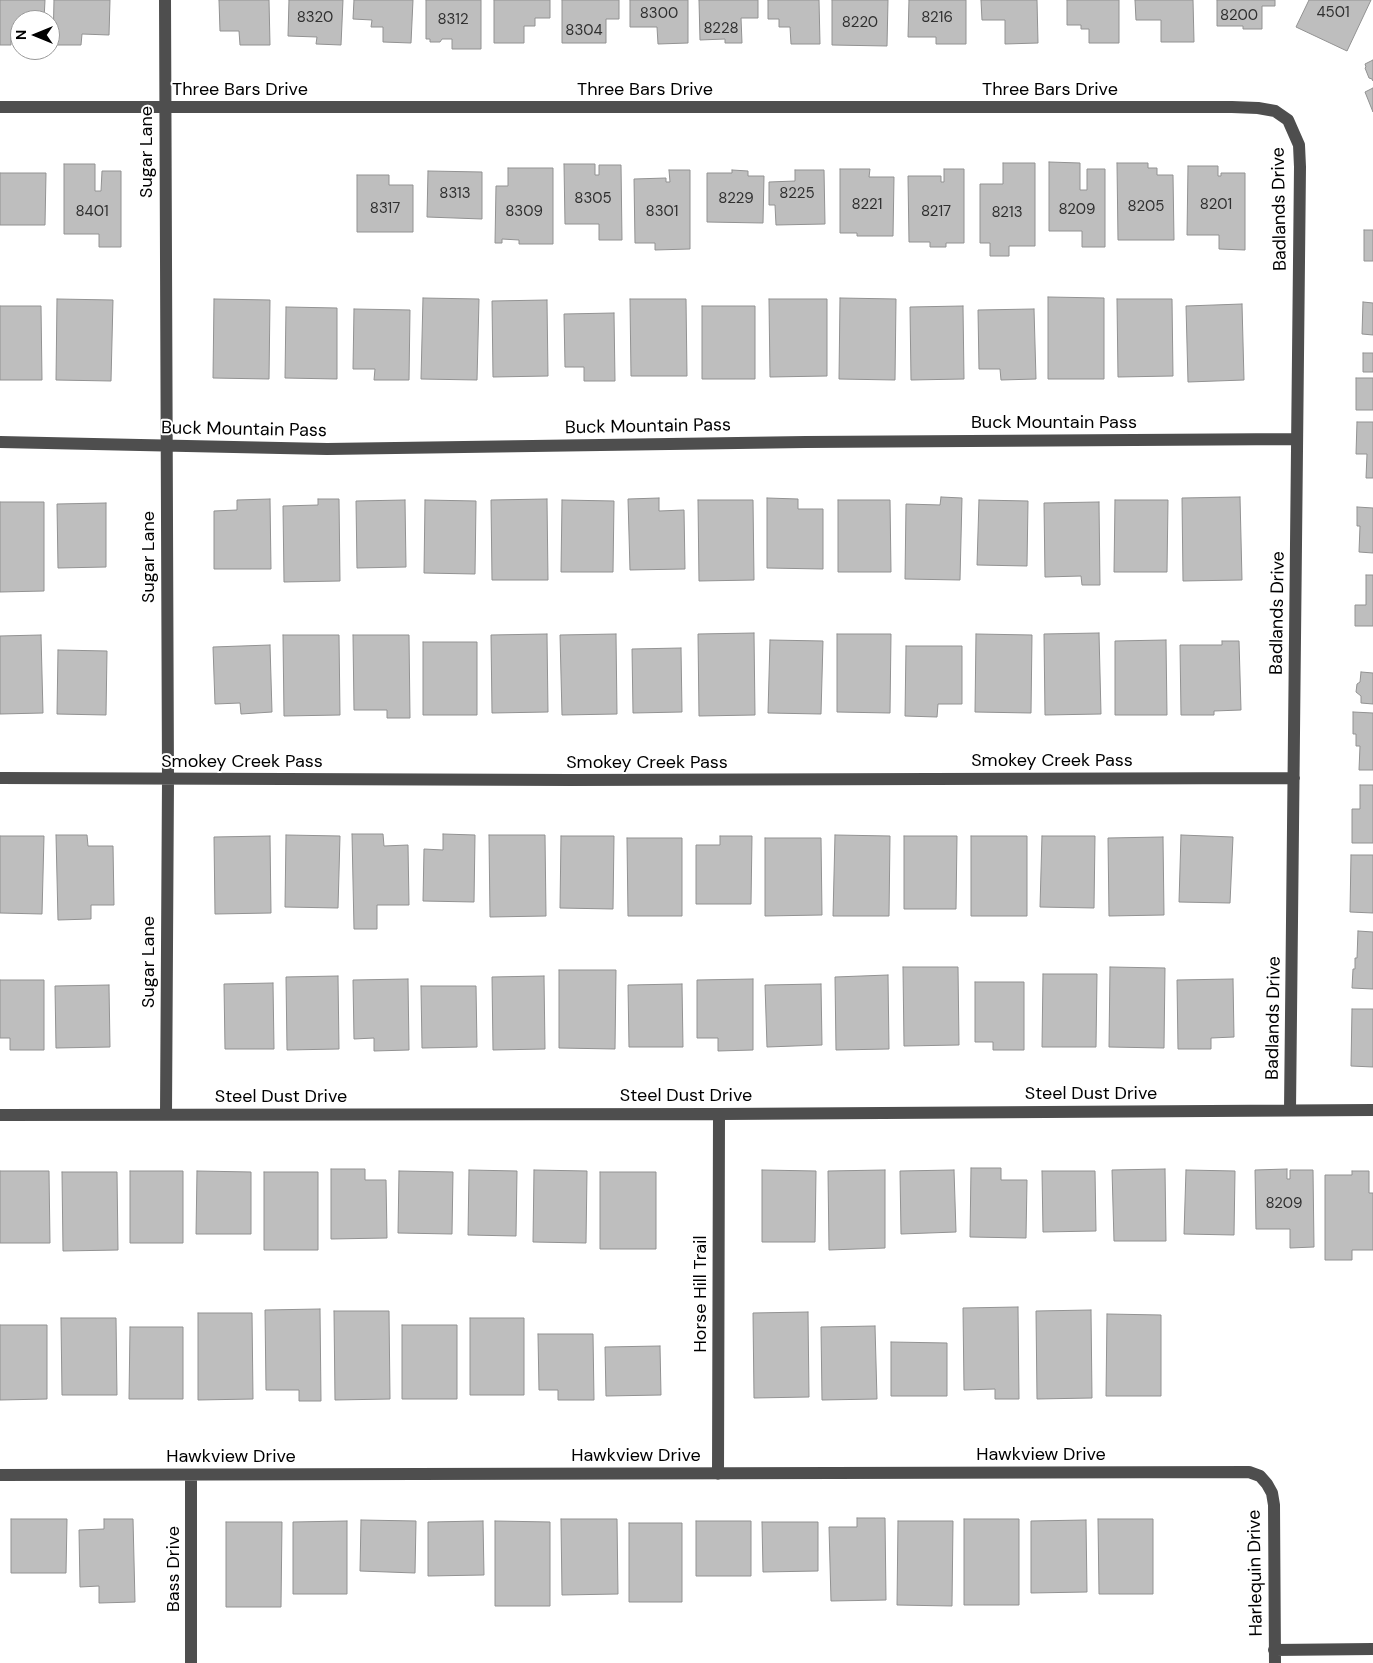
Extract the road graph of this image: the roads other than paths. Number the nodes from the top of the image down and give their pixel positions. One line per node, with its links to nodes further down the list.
1 (165, 0): 2 (street, Sugar Lane)
2 (165, 107): 3 (street, Three Bars Drive); 4 (street, Three Bars Drive); 7 (street, Sugar Lane)
3 (0, 108)
4 (1288, 120): 5 (street, Badlands Drive)
5 (1297, 439): 7 (street, Buck Mountain Pass); 9 (street, Badlands Drive)
6 (0, 442): 7 (street, Buck Mountain Pass)
7 (166, 446): 10 (street, Sugar Lane)
8 (0, 778): 10 (street, Smokey Creek Pass)
9 (1294, 778): 10 (street, Smokey Creek Pass); 11 (street, Badlands Drive)
10 (168, 779): 13 (street, Sugar Lane)
11 (1290, 1109): 12 (street, Steel Dust Drive); 14 (street, Steel Dust Drive)
12 (1373, 1110)
13 (166, 1114): 14 (street, Steel Dust Drive); 15 (street, Steel Dust Drive)
14 (718, 1114): 16 (street, Horse Hill Trail)
15 (0, 1115)
16 (718, 1474): 17 (street, Hawkview Drive); 19 (street, Hawkview Drive)
17 (191, 1475): 18 (street, Hawkview Drive); 22 (street, Bass Drive)
18 (0, 1476)
19 (1267, 1484): 21 (street, Harlequin Drive)
20 (1373, 1649): 21 (street)
21 (1274, 1650): 23 (street, Harlequin Drive)
22 (191, 1663)
23 (1275, 1663)

